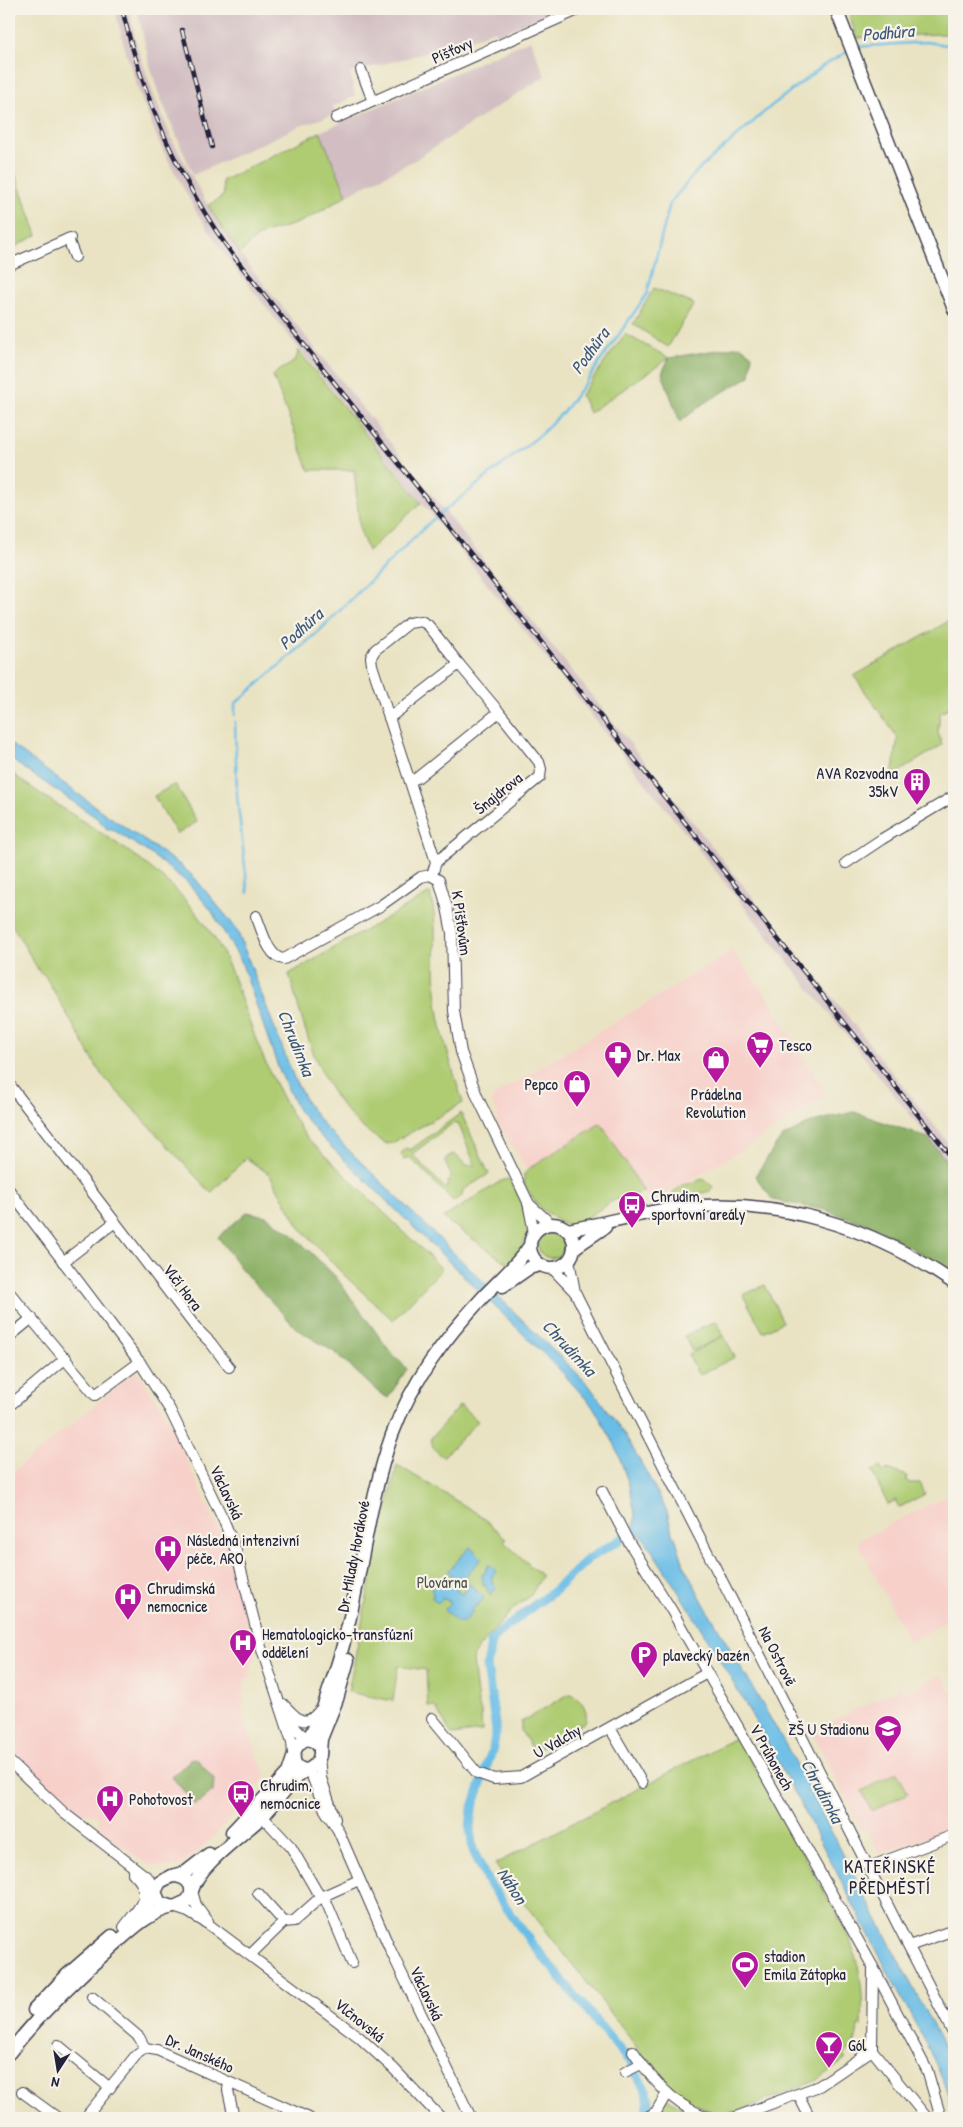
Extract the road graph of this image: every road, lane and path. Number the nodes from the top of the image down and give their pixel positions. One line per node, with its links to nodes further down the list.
1 (580, 9): 4 (street, Píšťovy)
2 (836, 9): 8 (main road)
3 (361, 70): 4 (street)
4 (373, 102): 5 (street, Píšťovy)
5 (336, 118)
6 (76, 257): 7 (street)
7 (9, 265)
8 (954, 309)
9 (459, 664): 10 (street, Šnajdrova); 11 (street); 11 (street, Šnajdrova)
10 (499, 712): 12 (street); 14 (street, Šnajdrova)
11 (389, 718): 12 (street, Šnajdrova)
12 (410, 781): 14 (street, Šnajdrova)
13 (954, 796): 15 (street)
14 (436, 862): 16 (street)
15 (846, 863)
16 (432, 875): 17 (street, K Píšťovům); 20 (street, K Píšťovům)
17 (256, 916)
18 (9, 1084): 21 (street, Vlčí Hora)
19 (9, 1190): 28 (street, Václavská)
20 (528, 1202): 23 (street); 25 (street)
21 (115, 1222): 28 (street); 38 (street, Vlčí Hora)
22 (615, 1222): 24 (main road); 27 (main road); 31 (main road)
23 (551, 1224): 24 (main road); 25 (main road)
24 (567, 1230): 27 (main road)
25 (534, 1233): 26 (main road)
26 (529, 1247): 29 (main road); 30 (main road)
27 (572, 1254): 29 (main road); 33 (street, Na Ostrově)
28 (63, 1262): 37 (street, Václavská)
29 (546, 1267): 30 (main road); 33 (street, Na Ostrově)
30 (506, 1279): 39 (main road, Dr. Milady Horákové)
31 (954, 1283)
32 (9, 1292): 34 (street)
33 (575, 1292): 58 (street, Na Ostrově)
34 (32, 1318): 35 (street); 36 (street)
35 (9, 1337)
36 (66, 1358): 37 (street); 40 (street)
37 (140, 1362): 43 (street, Václavská)
38 (229, 1368)
39 (410, 1395): 44 (main road, Dr. Milady Horákové); 48 (main road, Dr. Milady Horákové)
40 (9, 1406)
41 (602, 1491): 42 (street, V Průhonech)
42 (707, 1673): 46 (street, U Valchy); 73 (street, V Průhonech)
43 (281, 1702): 44 (street); 47 (street, Václavská); 49 (street, Václavská)
44 (324, 1706): 47 (main road, Dr. Milady Horákové)
45 (432, 1718): 46 (street, U Valchy)
46 (610, 1728): 52 (street)
47 (307, 1738): 48 (main road); 49 (main road)
48 (320, 1754): 51 (main road); 54 (street, Václavská)
49 (293, 1757): 51 (main road); 59 (main road)
50 (9, 1761): 56 (street)
51 (306, 1770): 53 (main road); 54 (street, Václavská)
52 (642, 1783)
53 (262, 1816): 62 (main road); 64 (street)
54 (338, 1830): 60 (street, Václavská)
55 (954, 1835): 58 (street)
56 (94, 1837): 57 (street); 59 (street)
57 (113, 1852): 61 (street); 67 (street)
58 (869, 1867): 70 (street, Na Ostrově)
59 (172, 1876): 61 (main road); 62 (main road)
60 (359, 1880): 64 (street); 97 (street, Václavská)
61 (155, 1891): 65 (main road); 67 (main road)
62 (192, 1891): 65 (main road); 69 (street, Vlčnovská)
63 (258, 1893): 66 (street)
64 (321, 1897): 66 (street); 72 (street)
65 (173, 1907): 69 (street, Vlčnovská); 83 (main road)
66 (284, 1922): 71 (street)
67 (124, 1927): 78 (main road)
68 (954, 1930): 70 (street)
69 (219, 1932): 71 (street, Vlčnovská)
70 (909, 1946): 76 (street, Na Ostrově)
71 (250, 1955): 96 (street, Vlčnovská)
72 (352, 1963)
73 (873, 1967): 81 (street); 102 (street, V Průhonech)
74 (92, 1997): 80 (street, Dr. Janského)
75 (954, 2010): 76 (street)
76 (944, 2014): 77 (street, Na Ostrově)
77 (954, 2035)
78 (9, 2039)
79 (58, 2045): 87 (street)
80 (145, 2048): 86 (street, Dr. Janského); 87 (street)
81 (872, 2050): 90 (street); 101 (street)
82 (633, 2051): 84 (street)
83 (9, 2052)
84 (639, 2065): 85 (street); 89 (street)
85 (625, 2072)
86 (229, 2083): 94 (street); 95 (street, Dr. Janského)
87 (110, 2088): 93 (street)
88 (22, 2092): 92 (street)
89 (667, 2093): 91 (street); 98 (street)
90 (798, 2094): 99 (street); 100 (street)
91 (648, 2117)
92 (58, 2118)
93 (85, 2118)
94 (234, 2118)
95 (309, 2118)
96 (441, 2118)
97 (471, 2118)
98 (709, 2118)
99 (733, 2118)
100 (810, 2118)
101 (927, 2118)
102 (941, 2118)

